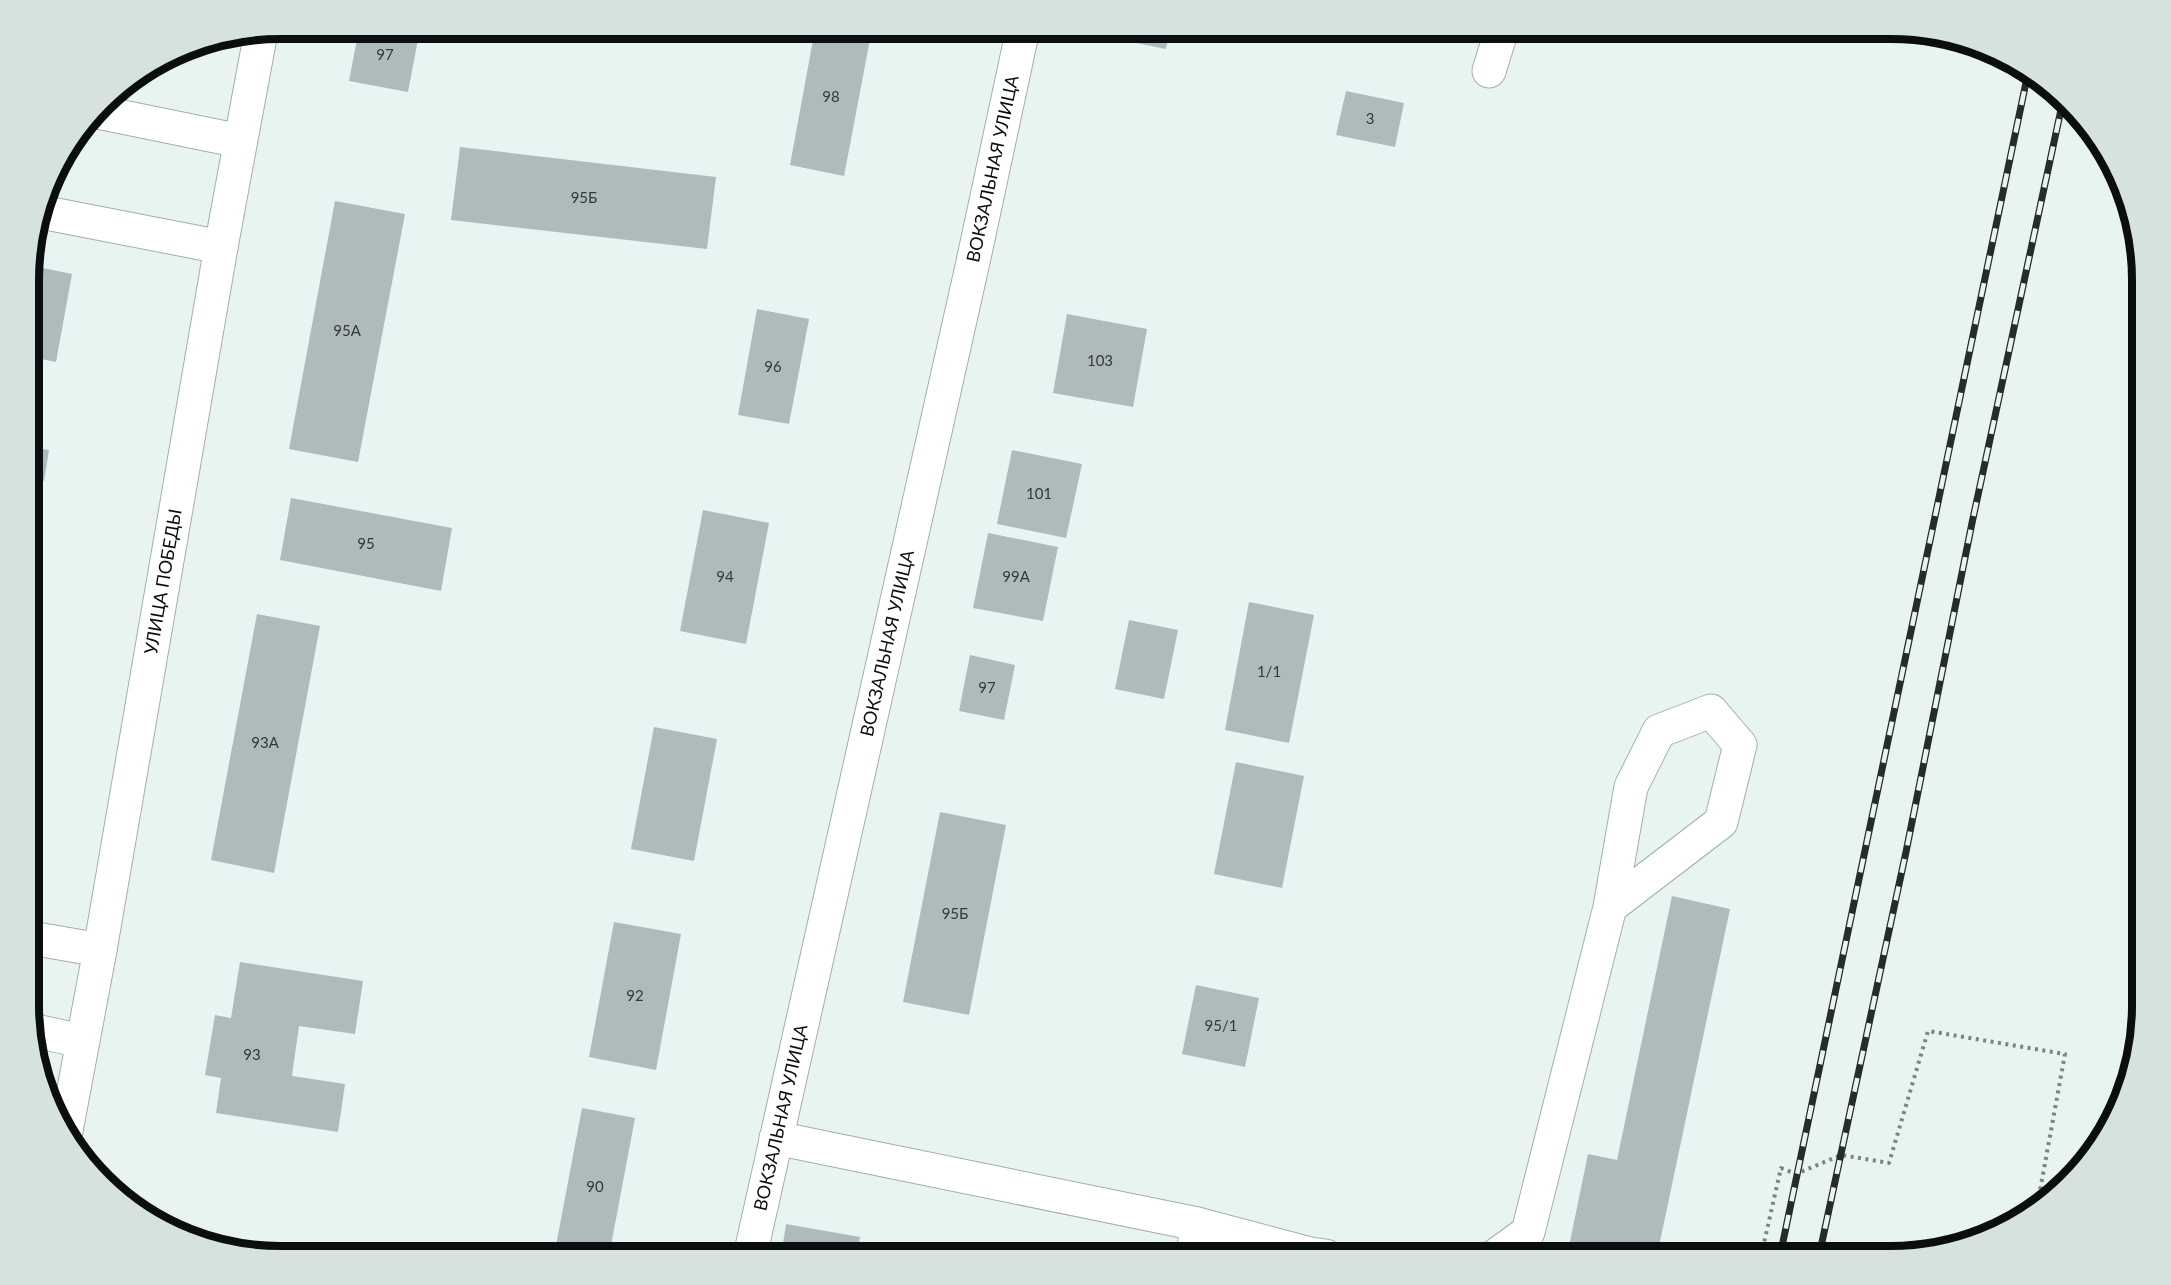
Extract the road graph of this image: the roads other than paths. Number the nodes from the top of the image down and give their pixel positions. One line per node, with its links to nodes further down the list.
1 (1021, 39): 15 (street, ВОКЗАЛЬНАЯ УЛИЦА)
2 (1499, 39): 4 (street)
3 (259, 40): 6 (street, УЛИЦА ПОБЕДЫ)
4 (1489, 71)
5 (106, 114): 6 (street)
6 (240, 141): 8 (street, УЛИЦА ПОБЕДЫ)
7 (49, 213): 8 (street)
8 (221, 247): 11 (street, УЛИЦА ПОБЕДЫ)
9 (1610, 907): 9 (street); 20 (street)
10 (39, 939): 11 (street)
11 (100, 950): 13 (street, УЛИЦА ПОБЕДЫ)
12 (41, 1032): 13 (street)
13 (82, 1041): 14 (street, УЛИЦА ПОБЕДЫ)
14 (68, 1119)
15 (776, 1138): 16 (street); 17 (street, ВОКЗАЛЬНАЯ УЛИЦА)
16 (1197, 1224): 18 (street); 19 (street)
17 (752, 1246)
18 (1194, 1246)
19 (1280, 1246)
20 (1509, 1246)

